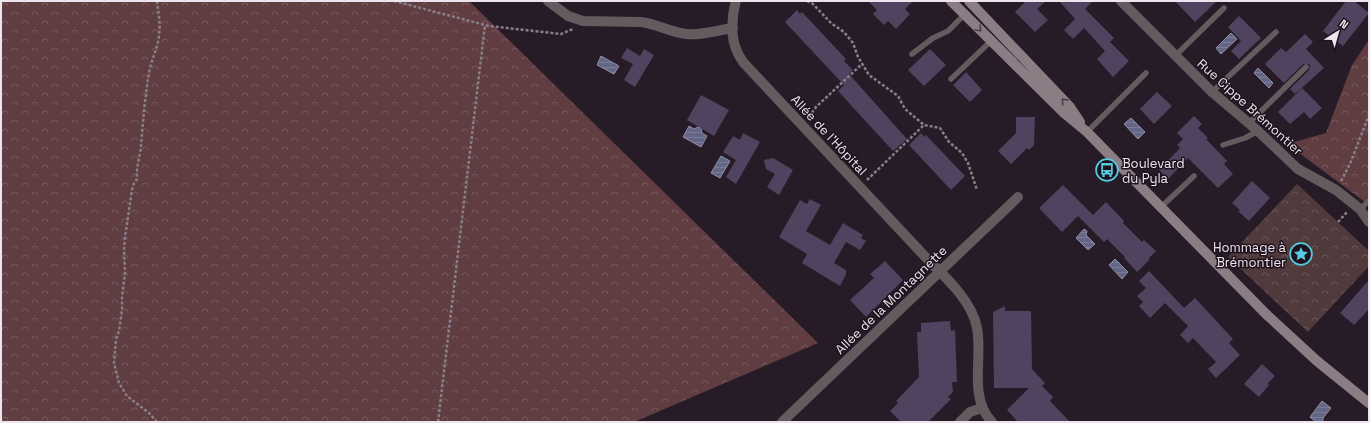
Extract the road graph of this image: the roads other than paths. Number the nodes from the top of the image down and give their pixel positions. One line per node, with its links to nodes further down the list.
1 (548, 1): 8 (street)
2 (736, 1): 8 (street, Allée de l’Hôpital)
3 (952, 1): 7 (main road)
4 (969, 1): 19 (main road, one-way to 4)
5 (1121, 1): 12 (street, Rue Cippe Brémontier)
6 (1224, 8): 12 (lane)
7 (965, 14): 10 (main road, one-way to 10); 11 (lane)
8 (733, 28): 27 (street, Allée de l’Hôpital)
9 (1276, 32): 16 (lane)
10 (991, 41): 15 (lane); 19 (main road)
11 (912, 54)
12 (1175, 56): 16 (street, Rue Cippe Brémontier)
13 (1306, 67): 17 (lane)
14 (1146, 73): 19 (lane)
15 (951, 79)
16 (1212, 92): 17 (street, Rue Cippe Brémontier)
17 (1249, 123): 18 (street, Rue Cippe Brémontier)
18 (1258, 131): 20 (lane); 25 (street, Rue Cippe Brémontier)
19 (1087, 132): 24 (main road)
20 (1223, 145)
21 (1194, 176): 24 (lane)
22 (1018, 197): 27 (street, Allée de la Montagnette)
23 (1369, 202): 25 (lane)
24 (1161, 207): 28 (main road)
25 (1360, 210): 26 (street, Rue Cippe Brémontier)
26 (1369, 222)
27 (940, 272): 29 (street, Allée de l’Hôpital); 30 (street, Allée de la Montagnette)
28 (1369, 403)
29 (982, 408): 31 (street); 32 (street)
30 (782, 422)
31 (960, 422)
32 (992, 422)

